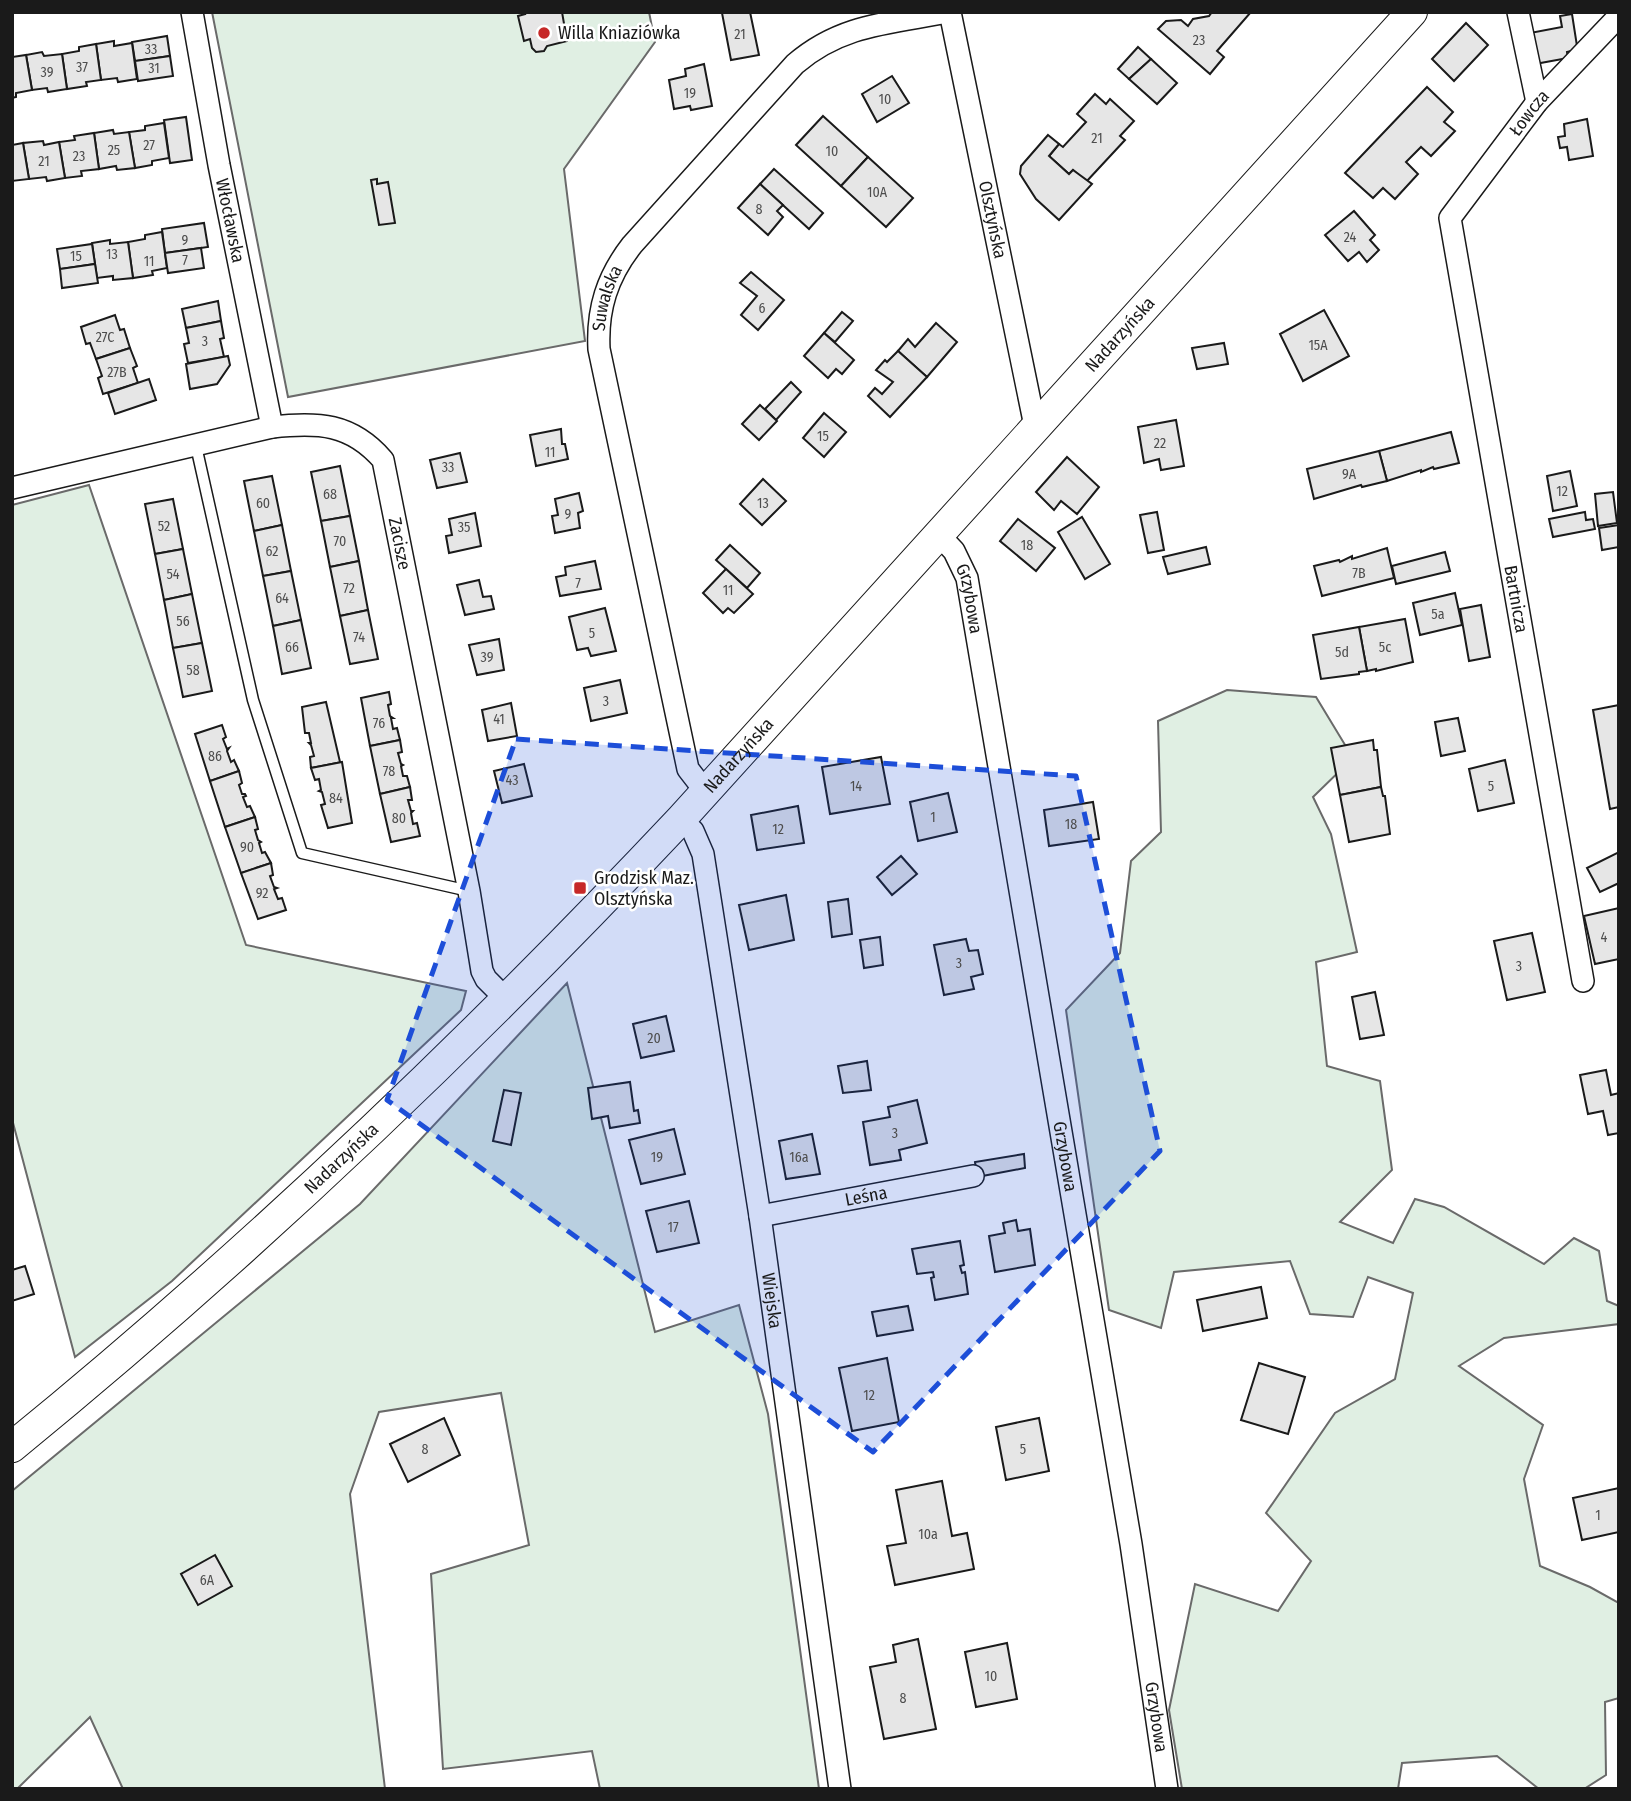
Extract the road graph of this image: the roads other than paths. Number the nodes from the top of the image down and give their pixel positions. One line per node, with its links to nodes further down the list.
1 (192, 12): 9 (street, Włocławska)
2 (949, 12): 8 (street, Olsztyńska); 13 (street, Suwalska)
3 (1412, 12): 8 (street, Nadarzyńska)
4 (1518, 12): 6 (street)
5 (1619, 16): 6 (street, Łowcza)
6 (1537, 102): 7 (street, Łowcza)
7 (1450, 218): 16 (street, Bartnicza)
8 (1035, 426): 12 (street, Nadarzyńska)
9 (272, 427): 10 (street, Zacisze); 15 (street, Zacisze)
10 (196, 446): 11 (street, Zacisze); 15 (lane)
11 (12, 488)
12 (938, 534): 13 (street, Nadarzyńska); 22 (street, Grzybowa)
13 (705, 791): 14 (street, Nadarzyńska)
14 (681, 819): 17 (street, Nadarzyńska); 19 (street, Wiejska)
15 (470, 891): 17 (street, Zacisze)
16 (1583, 981)
17 (507, 1000): 20 (street, Nadarzyńska)
18 (973, 1176): 19 (street, Leśna)
19 (760, 1216): 21 (street, Wiejska)
20 (12, 1447)
21 (840, 1789)
22 (1167, 1789)

